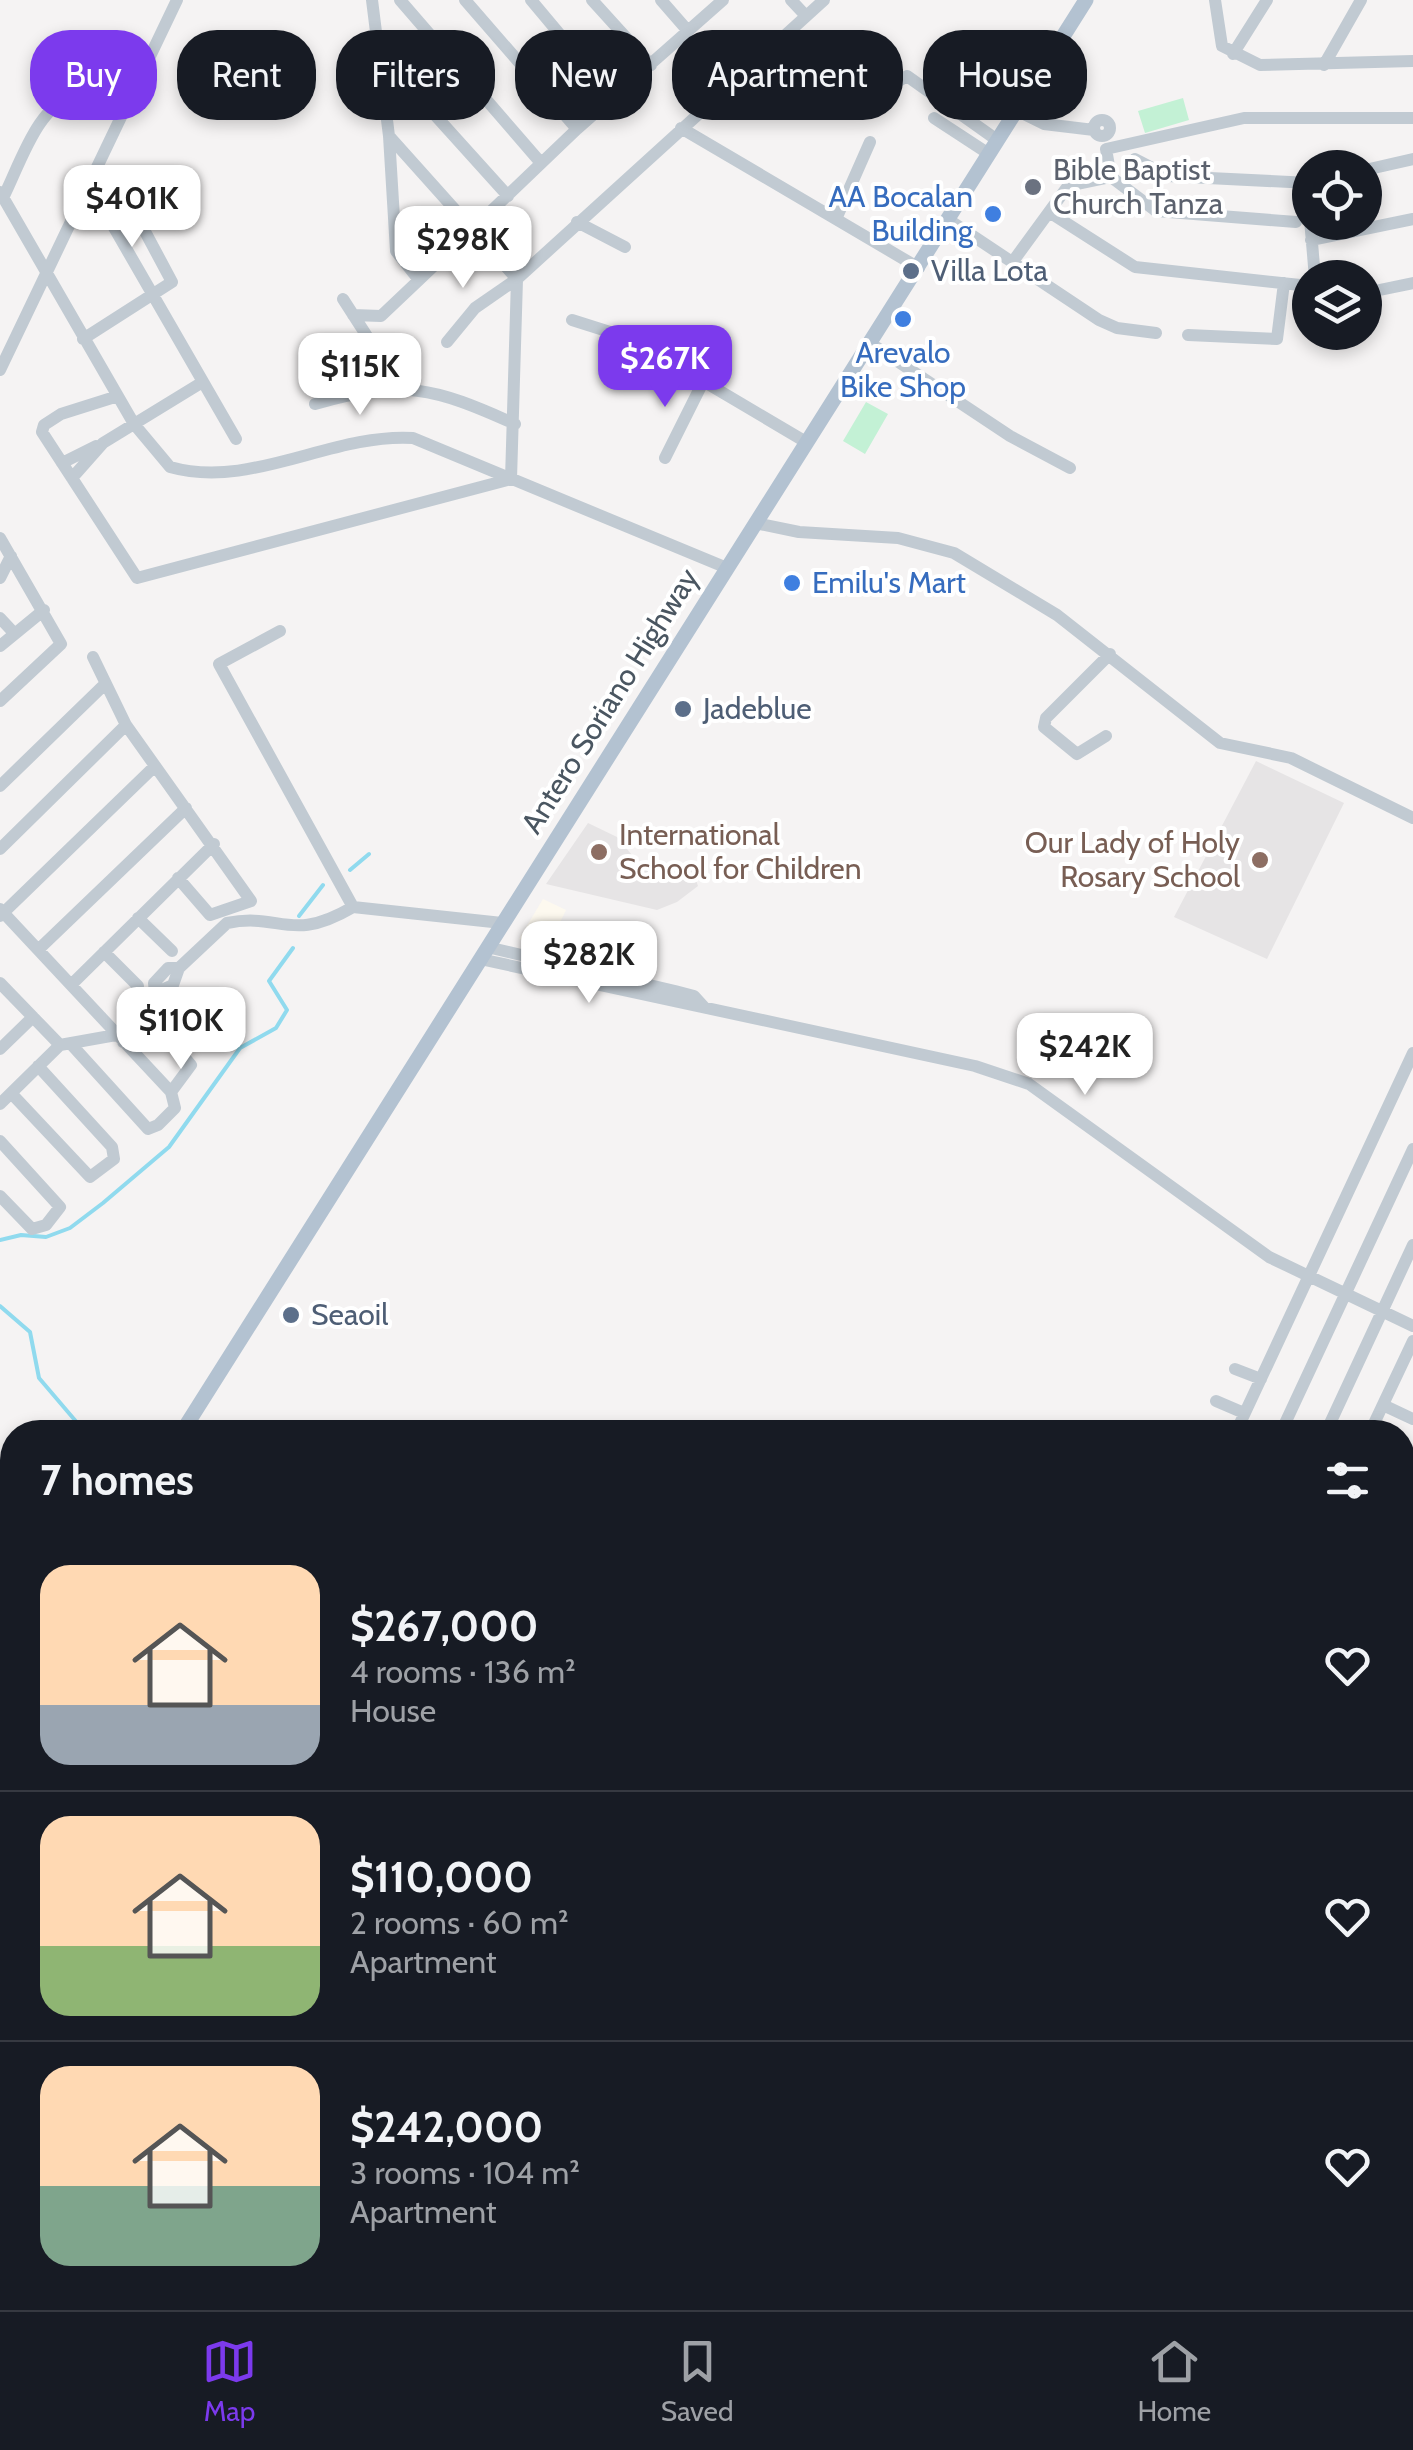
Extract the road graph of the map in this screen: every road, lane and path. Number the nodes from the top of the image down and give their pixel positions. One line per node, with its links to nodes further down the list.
1 (178, 0): 65 (street)
2 (372, 0): 16 (street)
3 (400, 0): 45 (street)
4 (465, 0): 37 (street)
5 (531, 0): 17 (street)
6 (592, 0): 18 (street)
7 (661, 0): 19 (street)
8 (722, 0): 20 (street)
9 (791, 0): 15 (street)
10 (824, 0): 15 (street)
11 (1086, 0): 21 (main road, Antero Soriano Highway)
12 (1215, 0): 23 (street)
13 (1267, 0): 23 (street)
14 (1361, 0): 26 (street)
15 (806, 16): 36 (street)
16 (376, 30)
17 (556, 30)
18 (619, 30)
19 (687, 30)
20 (689, 30)
21 (1067, 30)
22 (672, 46): 25 (street)
23 (1234, 54): 26 (street)
24 (1413, 61): 26 (street)
25 (652, 65)
26 (1324, 65)
27 (903, 79): 41 (street)
28 (1413, 118): 40 (street)
29 (42, 120): 48 (street)
30 (387, 120): 38 (street)
31 (440, 120): 49 (street)
32 (588, 120): 37 (street)
33 (938, 120): 41 (street)
34 (1010, 120): 41 (main road, Antero Soriano Highway)
35 (1036, 120): 42 (street)
36 (681, 128): 52 (street); 55 (street)
37 (576, 129): 45 (street)
38 (389, 136): 59 (street); 67 (street)
39 (870, 142): 52 (street)
40 (1137, 144): 42 (street); 43 (street)
41 (993, 147): 54 (main road, Antero Soriano Highway)
42 (1104, 151): 43 (street); 51 (street); 56 (street)
43 (1134, 159): 47 (street)
44 (1413, 160): 46 (street)
45 (541, 164): 49 (street)
46 (1382, 166)
47 (1292, 182)
48 (2, 195): 65 (street)
49 (508, 196): 59 (street)
50 (133, 209): 72 (street)
51 (1049, 212): 62 (street); 69 (street)
52 (836, 219): 64 (street)
53 (1413, 219): 58 (street)
54 (948, 220): 62 (street); 64 (main road, Antero Soriano Highway)
55 (577, 222): 61 (street); 66 (street)
56 (1292, 222)
57 (112, 224): 72 (street)
58 (1382, 225)
59 (473, 232): 66 (street); 67 (street)
60 (1311, 240): 63 (street)
61 (625, 247)
62 (1014, 260): 76 (street)
63 (1313, 260)
64 (918, 268): 80 (main road, Antero Soriano Highway)
65 (46, 276): 78 (street); 81 (street)
66 (517, 279): 79 (street); 88 (street)
67 (419, 280): 74 (street)
68 (1413, 283): 71 (street)
69 (1284, 284): 70 (street); 77 (street)
70 (1292, 284)
71 (1382, 289)
72 (150, 296): 78 (street); 83 (street)
73 (342, 299): 74 (street)
74 (353, 315): 84 (street)
75 (572, 320): 82 (street)
76 (1156, 333)
77 (1188, 335)
78 (83, 339): 85 (street)
79 (447, 342)
80 (870, 343): 90 (main road, Antero Soriano Highway); 94 (street)
81 (0, 370)
82 (703, 382): 90 (street); 92 (street)
83 (201, 383): 87 (street); 89 (street)
84 (401, 389): 86 (street); 88 (street)
85 (118, 396): 87 (street); 93 (street)
86 (315, 404)
87 (134, 424): 91 (street); 96 (street)
88 (515, 424): 96 (street)
89 (236, 439)
90 (806, 442): 97 (main road, Antero Soriano Highway)
91 (103, 443): 93 (street); 95 (street)
92 (664, 458)
93 (62, 463): 95 (street)
94 (1070, 468)
95 (72, 478): 96 (street)
96 (511, 479): 100 (street)
97 (754, 523): 100 (main road, Antero Soriano Highway); 107 (street)
98 (0, 538): 99 (street)
99 (11, 556): 101 (street); 102 (street)
100 (727, 568): 123 (main road, Antero Soriano Highway)
101 (0, 578)
102 (44, 610): 105 (street); 110 (street)
103 (0, 618): 105 (street)
104 (280, 631): 120 (street)
105 (14, 633): 106 (street)
106 (0, 646)
107 (1110, 654): 112 (street); 116 (street)
108 (93, 657): 109 (street)
109 (104, 685): 111 (street); 114 (street)
110 (0, 701)
111 (126, 725): 113 (street); 118 (street)
112 (1106, 736)
113 (154, 767): 115 (street); 121 (street)
114 (0, 786)
115 (186, 808): 117 (street); 124 (street)
116 (1413, 818)
117 (214, 844): 119 (street); 119 (street)
118 (0, 850)
119 (178, 878): 122 (street)
120 (353, 907): 123 (street); 132 (street)
121 (1, 912): 124 (street)
122 (138, 918): 125 (street); 126 (street)
123 (502, 923): 127 (main road, Antero Soriano Highway)
124 (39, 949): 128 (street)
125 (172, 951)
126 (104, 952): 128 (street); 129 (street)
127 (483, 953): 144 (street); 156 (main road, Antero Soriano Highway)
128 (73, 983): 132 (street)
129 (138, 986)
130 (2, 989): 131 (street)
131 (33, 1017): 133 (street); 134 (street)
132 (120, 1039): 133 (street); 137 (street); 137 (street)
133 (66, 1044): 136 (street); 137 (street)
134 (0, 1049)
135 (1413, 1053): 144 (street)
136 (38, 1066): 138 (street); 138 (street)
137 (171, 1092)
138 (11, 1093): 139 (street)
139 (0, 1104)
140 (0, 1142): 142 (street)
141 (1413, 1148): 145 (street)
142 (0, 1196)
143 (1413, 1245): 146 (street)
144 (1306, 1279): 145 (street); 151 (street)
145 (1345, 1296): 146 (street); 158 (street)
146 (1382, 1312): 147 (street); 159 (street)
147 (1413, 1326)
148 (1413, 1342): 150 (street)
149 (1235, 1369): 151 (street)
150 (1406, 1372): 153 (street)
151 (1261, 1379): 154 (street)
152 (1216, 1402): 154 (street)
153 (1383, 1405): 155 (street); 160 (street)
154 (1244, 1413): 157 (street)
155 (1413, 1419)
156 (190, 1420)
157 (1241, 1420)
158 (1287, 1420)
159 (1332, 1420)
160 (1376, 1420)

